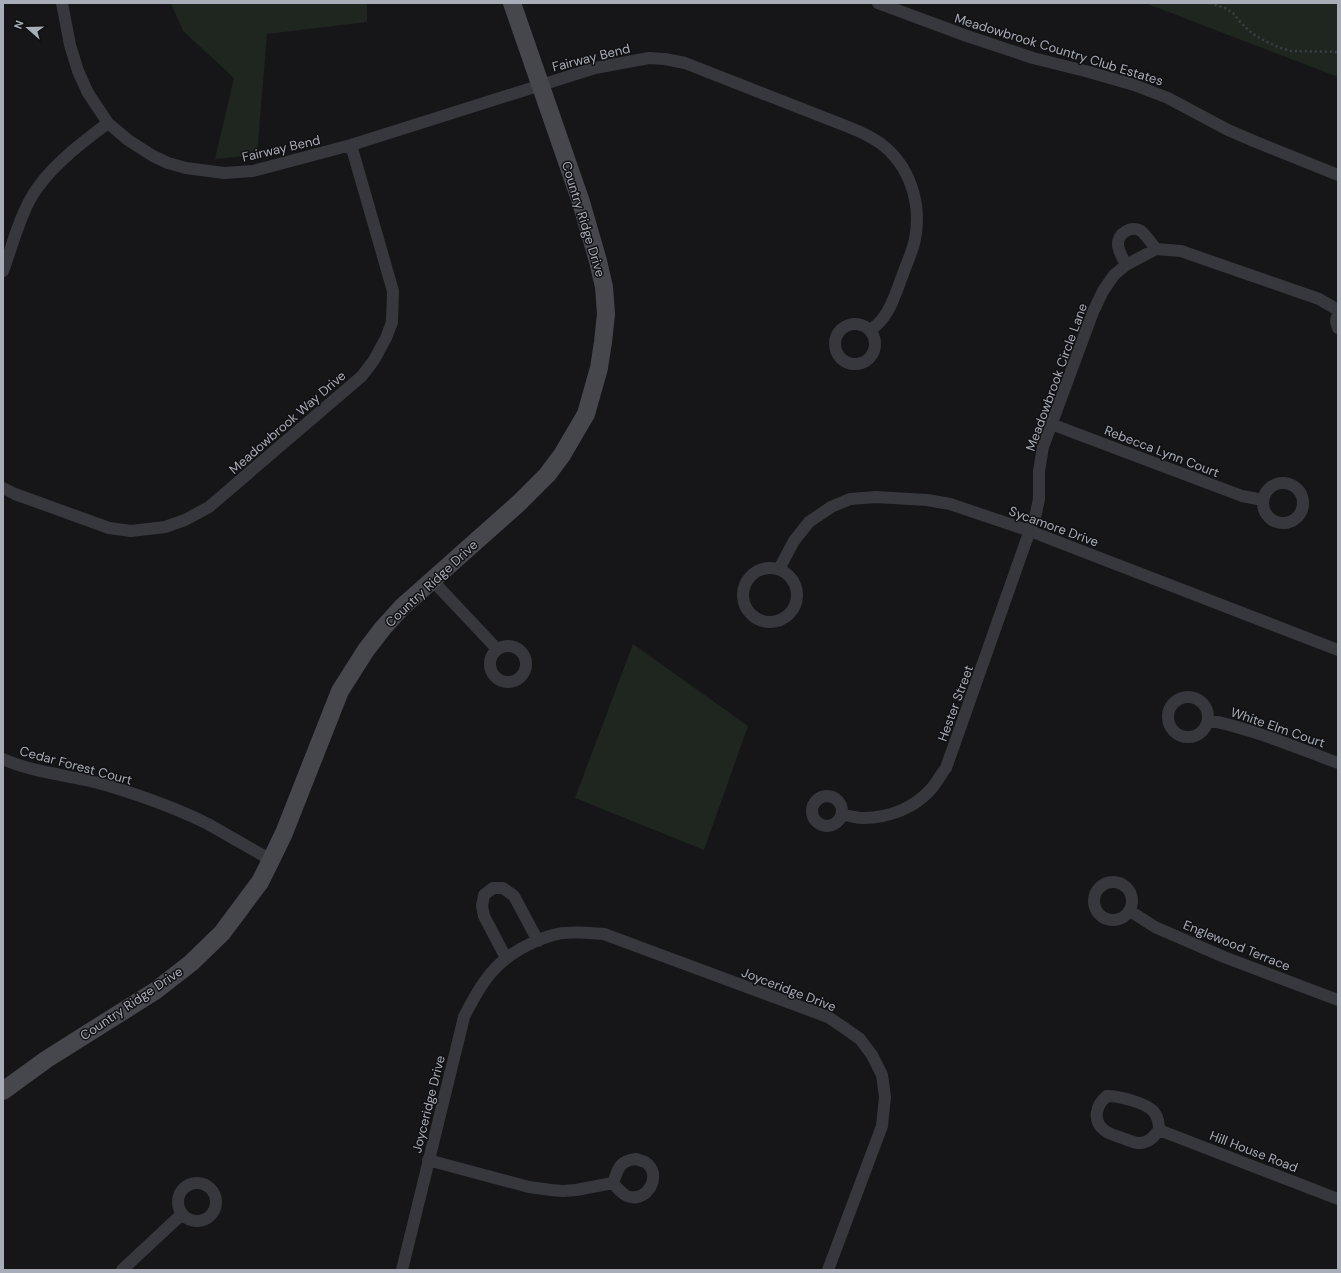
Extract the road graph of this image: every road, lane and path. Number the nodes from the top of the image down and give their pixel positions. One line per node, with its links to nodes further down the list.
1 (62, 3): 7 (street, Fairway Bend)
2 (512, 3): 6 (street, Country Ridge Drive)
3 (878, 3): 9 (street, Meadowbrook Country Club Estates)
4 (1210, 3): 5 (path)
5 (1338, 52)
6 (541, 84): 8 (street, Fairway Bend); 15 (street, Fairway Bend); 21 (street, Country Ridge Drive)
7 (108, 122): 8 (street, Fairway Bend); 12 (street)
8 (351, 145): 17 (street, Meadowbrook Way Drive)
9 (1338, 175)
10 (1156, 249): 11 (street, Meadowbrook Circle Lane); 11 (street); 13 (street)
11 (1126, 265): 16 (street, Meadowbrook Circle Lane)
12 (3, 271)
13 (1338, 312): 14 (street)
14 (1338, 328)
15 (870, 330)
16 (1051, 424): 18 (street, Rebecca Lynn Court); 19 (street, Meadowbrook Circle Lane)
17 (3, 488)
18 (1263, 500)
19 (1030, 532): 20 (street, Sycamore Drive); 23 (street, Sycamore Drive); 27 (street, Hester Street)
20 (779, 569): 20 (street)
21 (432, 580): 22 (street); 28 (street, Country Ridge Drive)
22 (497, 649)
23 (1338, 650)
24 (1208, 720): 26 (street, White Elm Court)
25 (3, 759): 28 (street, Cedar Forest Court)
26 (1338, 763)
27 (842, 814)
28 (271, 860): 33 (street, Country Ridge Drive)
29 (1130, 911): 32 (street, Englewood Terrace)
30 (538, 941): 31 (street, Joyceridge Drive); 31 (street); 41 (street, Joyceridge Drive)
31 (506, 958): 35 (street, Joyceridge Drive)
32 (1338, 1000)
33 (3, 1091)
34 (1160, 1130): 34 (street); 37 (street, Hill House Road)
35 (428, 1160): 36 (street); 40 (street, Joyceridge Drive)
36 (613, 1183)
37 (1338, 1199)
38 (182, 1214): 39 (street)
39 (122, 1270)
40 (402, 1270)
41 (828, 1270)

